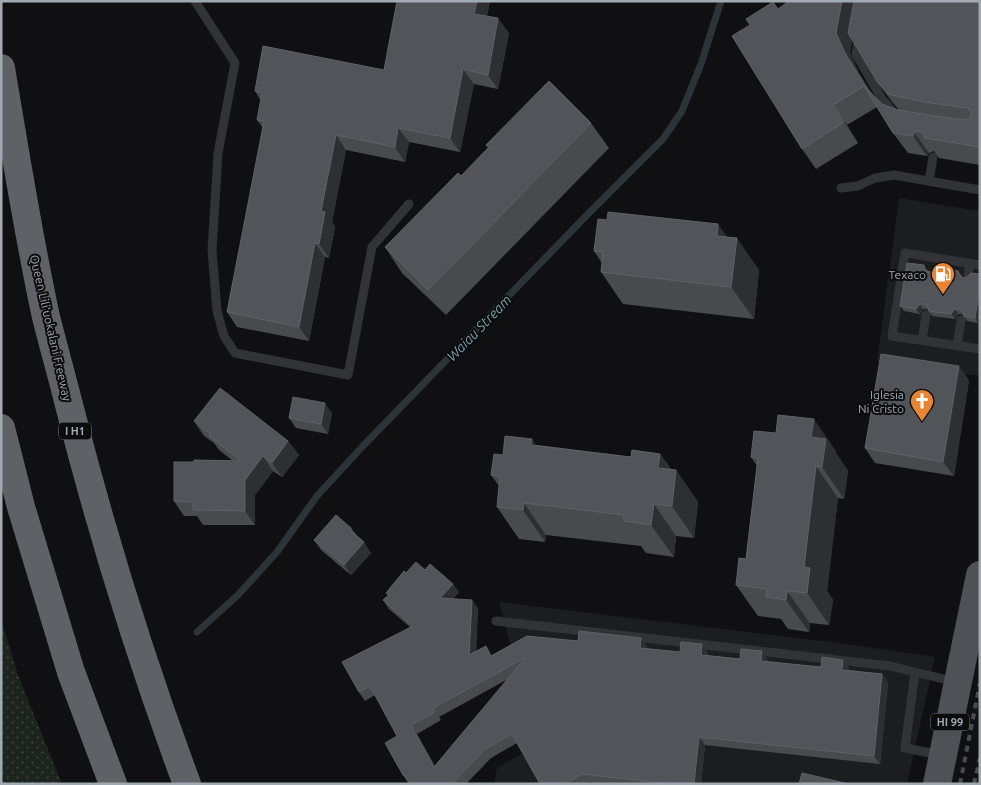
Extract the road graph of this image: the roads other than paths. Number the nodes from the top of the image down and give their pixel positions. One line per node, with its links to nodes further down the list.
1 (195, 1): 9 (lane)
2 (861, 28): 4 (lane)
3 (1, 68): 24 (highway, Queen Liliʻuokalani Freeway / I H1)
4 (900, 120)
5 (933, 157): 6 (lane)
6 (929, 181): 7 (lane); 8 (lane)
7 (841, 188)
8 (980, 190)
9 (409, 204)
10 (975, 264): 11 (lane); 14 (lane)
11 (968, 277)
12 (926, 315): 14 (lane)
13 (961, 320): 15 (lane)
14 (922, 340): 15 (lane)
15 (957, 346): 16 (lane)
16 (980, 349)
17 (1, 428): 23 (highway)
18 (980, 575): 21 (main road, HI 99)
19 (496, 621): 20 (lane)
20 (915, 673): 21 (lane); 22 (lane)
21 (959, 683): 22 (main road, HI 99)
22 (943, 756): 25 (main road, HI 99)
23 (113, 784)
24 (187, 784)
25 (937, 784)

